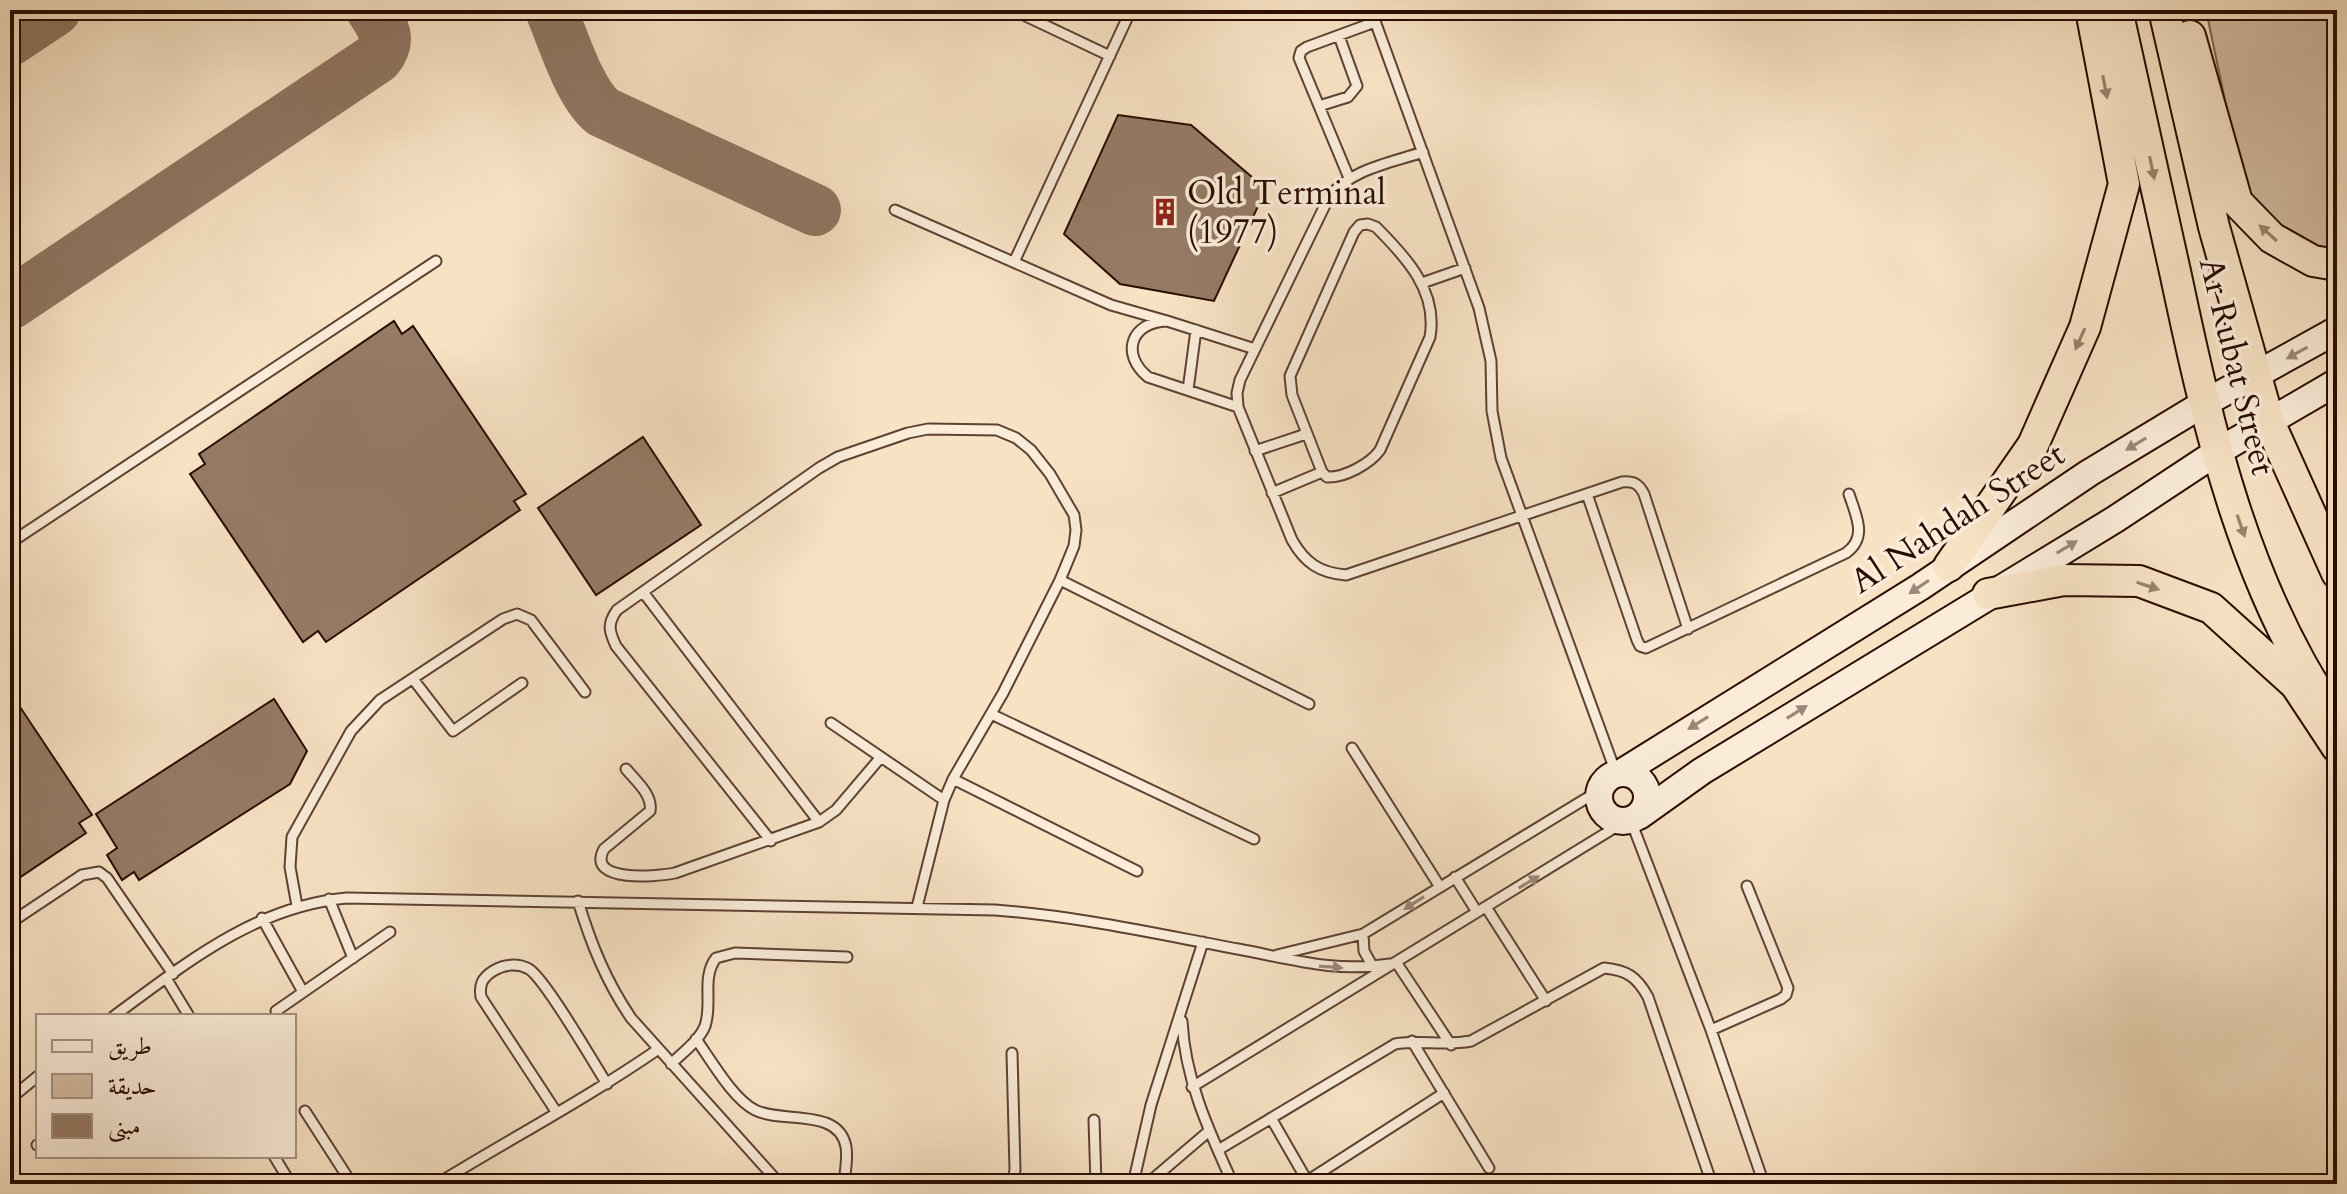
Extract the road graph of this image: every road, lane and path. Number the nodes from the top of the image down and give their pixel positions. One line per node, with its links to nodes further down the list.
1 (1013, 10): 10 (lane)
2 (1131, 10): 10 (lane)
3 (1371, 10): 8 (lane)
4 (2091, 10): 39 (highway, one-way to 39)
5 (2117, 10): 27 (highway, Ar Rubat Street, one-way to 27)
6 (2164, 10): 24 (highway, Ar Rubat Street)
7 (2182, 10): 17 (highway, one-way to 7)
8 (1375, 22): 9 (lane); 12 (lane)
9 (1339, 36): 11 (lane); 11 (lane)
10 (1110, 56): 16 (lane)
11 (1319, 106): 13 (lane)
12 (1423, 152): 13 (lane); 18 (lane)
13 (1349, 178): 23 (lane)
14 (895, 210): 16 (lane)
15 (436, 261): 38 (lane)
16 (1014, 262): 20 (lane)
17 (2337, 265)
18 (1465, 268): 19 (lane); 37 (lane)
19 (1422, 283): 30 (lane); 33 (lane)
20 (1167, 321): 21 (lane); 26 (lane)
21 (1196, 330): 23 (lane); 26 (lane)
22 (2337, 330): 24 (main road, Al Nahdah Street, one-way to 24)
23 (1255, 349): 28 (lane)
24 (2256, 375): 27 (main road, Al Nahdah Street); 29 (highway, Ar Rubat Street)
25 (2337, 382): 29 (main road)
26 (1188, 390): 28 (lane)
27 (2203, 404): 32 (highway, Ar Rubat Street); 39 (main road, Al Nahdah Street, one-way to 39)
28 (1238, 407): 31 (lane)
29 (2269, 422): 32 (main road); 40 (highway, Ar Rubat Street)
30 (1306, 434): 31 (lane); 33 (lane)
31 (1255, 451): 34 (lane)
32 (2217, 452): 43 (main road, one-way to 32); 50 (highway, Ar Rubat Street, one-way to 50)
33 (1322, 472): 34 (lane)
34 (1272, 493): 37 (lane)
35 (1587, 494): 37 (lane); 44 (lane); 44 (lane)
36 (1849, 494): 44 (lane)
37 (1522, 516): 57 (lane)
38 (10, 543)
39 (1949, 566): 57 (main road, Al Nahdah Street, one-way to 57)
40 (2337, 573)
41 (1060, 580): 42 (lane); 48 (lane); 49 (lane)
42 (643, 592): 60 (lane); 62 (lane)
43 (1988, 594): 52 (highway, one-way to 52); 59 (main road, one-way to 43)
44 (1688, 629)
45 (413, 679): 46 (lane); 47 (lane); 69 (lane)
46 (522, 683)
47 (585, 692)
48 (1309, 704)
49 (991, 714): 56 (lane); 61 (lane)
50 (2337, 722)
51 (831, 723): 54 (lane)
52 (2337, 747)
53 (1352, 748): 66 (lane)
54 (881, 757): 58 (lane); 60 (lane)
55 (626, 769): 62 (lane)
56 (953, 779): 58 (lane); 63 (lane)
57 (1612, 779): 59 (main road); 59 (main road); 64 (lane, Al Nahdah Street)
58 (944, 800): 70 (lane)
59 (1631, 820): 71 (lane, one-way to 59); 89 (lane)
60 (819, 822): 62 (lane)
61 (1254, 839)
62 (771, 841)
63 (1137, 871)
64 (1455, 877): 66 (lane, Al Nahdah Street); 71 (lane)
65 (1747, 886): 89 (lane)
66 (1440, 887): 75 (lane, Al Nahdah Street, one-way to 75)
67 (329, 899): 68 (lane); 69 (lane); 79 (lane)
68 (578, 901): 70 (lane); 93 (lane)
69 (297, 906): 72 (lane)
70 (917, 907): 76 (lane)
71 (1481, 910): 80 (lane); 84 (lane)
72 (262, 918): 82 (lane); 83 (lane)
73 (10, 923): 82 (lane)
74 (390, 932): 79 (lane)
75 (1363, 934): 77 (lane, Al Nahdah Street); 81 (lane)
76 (1203, 942): 77 (lane); 88 (lane)
77 (1274, 955): 81 (lane, one-way to 81)
78 (847, 957): 90 (lane)
79 (353, 958): 83 (lane)
80 (1393, 963): 81 (lane); 92 (lane); 98 (lane)
81 (1373, 967)
82 (170, 976): 86 (lane); 87 (lane)
83 (303, 992): 85 (lane)
84 (1546, 1001): 92 (lane); 120 (lane)
85 (276, 1011)
86 (117, 1014)
87 (188, 1014)
88 (1182, 1014): 98 (lane); 117 (lane)
89 (1711, 1030): 121 (lane)
90 (696, 1039): 95 (lane); 114 (lane)
91 (1412, 1041): 92 (lane); 99 (lane); 103 (lane)
92 (1451, 1045)
93 (657, 1050): 95 (lane); 97 (lane)
94 (1012, 1053): 115 (lane)
95 (671, 1064): 113 (lane)
96 (36, 1078): 100 (lane)
97 (607, 1084): 102 (lane); 102 (lane)
98 (1192, 1087): 105 (lane)
99 (1444, 1093): 108 (lane); 109 (lane)
100 (10, 1099)
101 (305, 1111): 111 (lane)
102 (557, 1113): 112 (lane)
103 (1271, 1118): 106 (lane); 109 (lane)
104 (1094, 1120): 116 (lane)
105 (1209, 1131): 106 (lane); 118 (lane)
106 (1218, 1150): 119 (lane)
107 (275, 1158): 110 (lane)
108 (1489, 1168)
109 (1308, 1182)
110 (291, 1184)
111 (352, 1184)
112 (437, 1184)
113 (780, 1184)
114 (844, 1184)
115 (1012, 1184)
116 (1096, 1184)
117 (1133, 1184)
118 (1147, 1184)
119 (1233, 1184)
120 (1712, 1184)
121 (1764, 1184)

